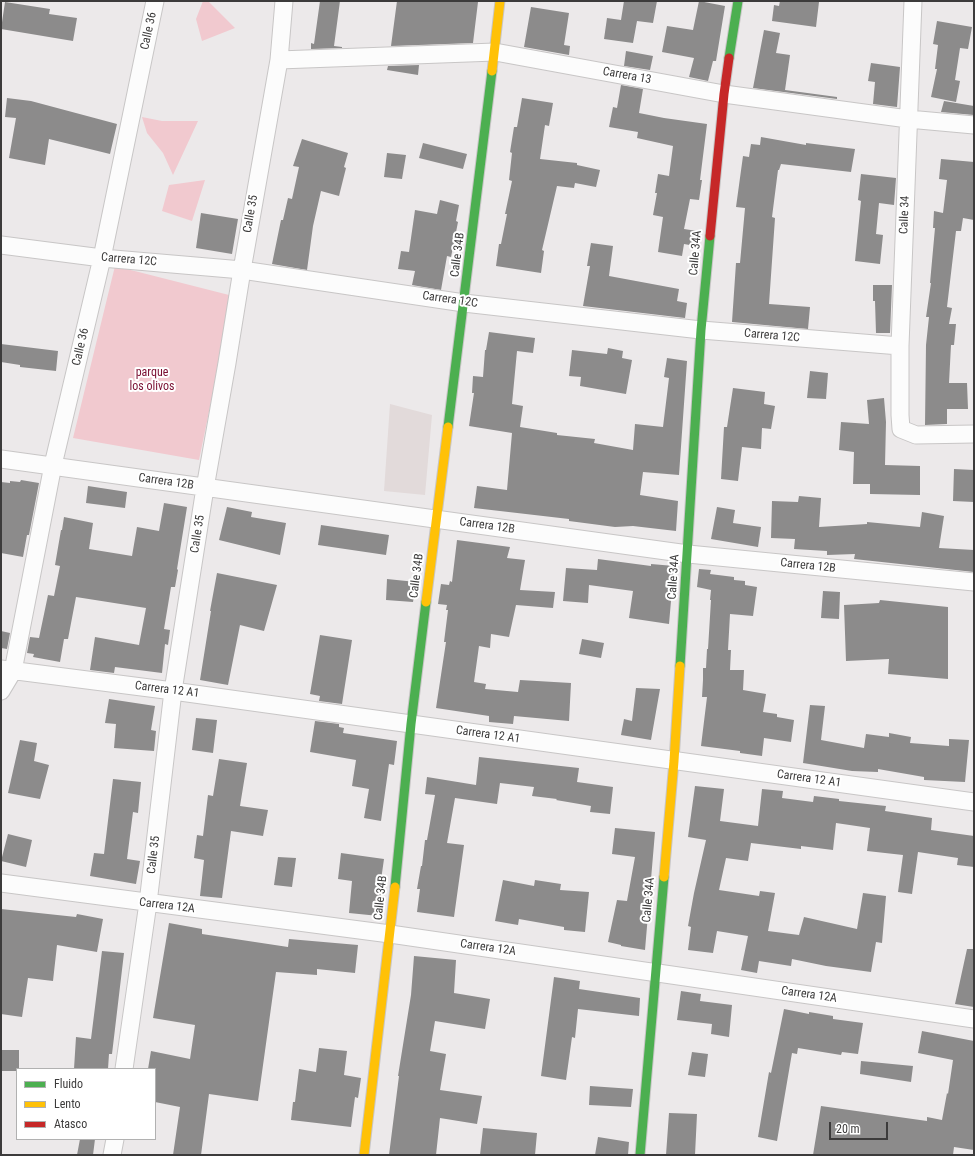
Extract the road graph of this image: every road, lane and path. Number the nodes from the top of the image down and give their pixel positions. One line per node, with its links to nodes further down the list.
1 (155, 1): 12 (street, Calle 36)
2 (284, 1): 7 (street, Calle 35)
3 (500, 1): 6 (street, Calle 34B)
4 (738, 1): 8 (street, Calle 34A)
5 (913, 1): 9 (street, Calle 34)
6 (495, 52): 7 (street, Carrera 13); 8 (street, Carrera 13); 14 (street, Calle 34B)
7 (279, 60): 13 (street, Calle 35)
8 (724, 94): 9 (street, Carrera 13); 15 (street, Calle 34A)
9 (908, 119): 10 (street, Carrera 13); 16 (street, Calle 34)
10 (974, 125)
11 (1, 245): 12 (street, Carrera 12C)
12 (102, 258): 13 (street, Carrera 12C); 19 (street, Calle 36)
13 (242, 270): 14 (street, Carrera 12C); 20 (street, Calle 35)
14 (464, 303): 15 (street, Carrera 12C); 21 (street, Calle 34B)
15 (701, 330): 16 (street, Carrera 12C); 22 (street, Calle 34A)
16 (900, 346): 17 (street, Calle 34)
17 (974, 434)
18 (1, 459): 19 (street, Carrera 12B)
19 (53, 465): 20 (street, Carrera 12B); 24 (street, Calle 36)
20 (205, 488): 21 (street, Carrera 12B); 26 (street, Calle 35)
21 (436, 520): 22 (street, Carrera 12B); 27 (street, Calle 34B)
22 (688, 554): 23 (street, Carrera 12B); 28 (street, Calle 34A)
23 (974, 582)
24 (7, 670): 25 (street, Calle 36); 26 (street, Carrera 12 A1)
25 (1, 691)
26 (173, 691): 27 (street, Carrera 12 A1); 31 (street, Calle 35)
27 (411, 724): 28 (street, Carrera 12 A1); 32 (street, Calle 34B)
28 (674, 761): 29 (street, Carrera 12 A1); 33 (street, Calle 34A)
29 (974, 802)
30 (1, 884): 31 (street, Carrera 12A)
31 (148, 903): 32 (street, Carrera 12A); 35 (street, Calle 35)
32 (390, 934): 33 (street, Carrera 12A); 38 (street, Calle 34B)
33 (655, 973): 34 (street, Carrera 12A); 39 (street, Calle 34A)
34 (974, 1019)
35 (124, 1068)
36 (114, 1140): 37 (street)
37 (112, 1155)
38 (364, 1155)
39 (640, 1155)

